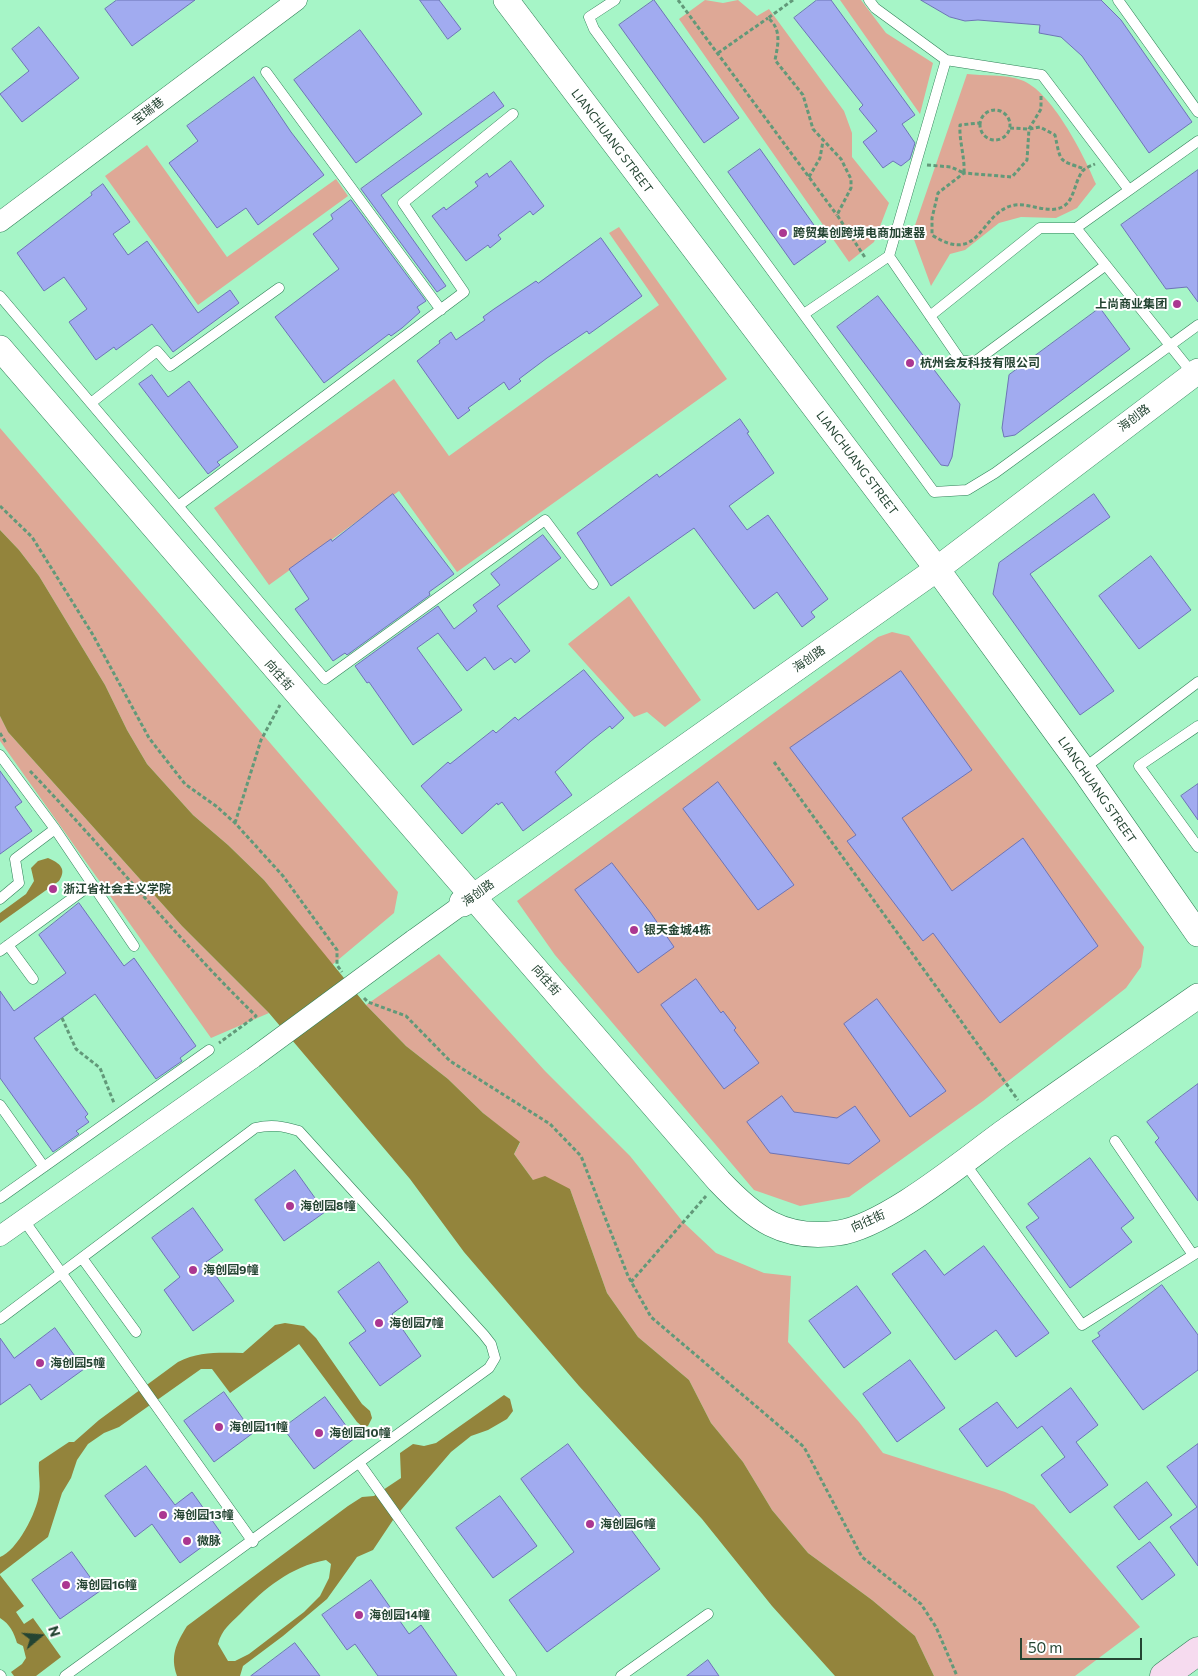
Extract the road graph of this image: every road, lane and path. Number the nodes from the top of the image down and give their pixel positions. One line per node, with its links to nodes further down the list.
1 (297, 0): 27 (street, 宝瑞巷)
2 (506, 0): 45 (street, LIANCHUANG STREET)
3 (615, 0): 35 (lane)
4 (678, 0): 9 (path)
5 (793, 0): 8 (path)
6 (869, 0): 10 (lane)
7 (1118, 0): 13 (lane)
8 (768, 18): 9 (path); 18 (path)
9 (718, 53): 24 (path)
10 (946, 60): 12 (lane); 21 (lane)
11 (266, 72): 34 (lane)
12 (1042, 75): 17 (path); 20 (lane)
13 (1198, 112)
14 (513, 114): 34 (lane)
15 (979, 124): 16 (path); 16 (path); 23 (path)
16 (1010, 128): 17 (path)
17 (1029, 129): 22 (path); 23 (path)
18 (823, 140): 24 (path); 26 (path)
19 (1198, 141): 25 (lane)
20 (1105, 159): 22 (path); 25 (lane)
21 (917, 161): 23 (path); 29 (lane)
22 (1086, 169): 23 (path)
23 (964, 173)
24 (809, 176): 26 (path)
25 (1129, 190): 28 (lane)
26 (838, 215): 31 (path)
27 (0, 222)
28 (1076, 228): 30 (lane); 36 (lane)
29 (889, 256): 31 (lane); 36 (lane)
30 (1106, 265): 36 (lane); 38 (lane)
31 (872, 268): 35 (lane)
32 (279, 288): 42 (lane)
33 (0, 296): 42 (lane)
34 (440, 310): 44 (lane)
35 (804, 314): 38 (lane)
36 (930, 316)
37 (1198, 326): 38 (lane)
38 (1171, 347): 41 (lane)
39 (0, 348): 61 (street, 向往街)
40 (0, 367): 48 (street, 向往街)
41 (1195, 372): 45 (street, 海创路)
42 (91, 403): 44 (lane)
43 (0, 506): 56 (path)
44 (178, 506): 46 (lane)
45 (937, 568): 55 (street, LIANCHUANG STREET); 61 (street, 海创路)
46 (593, 584)
47 (1198, 682): 55 (lane)
48 (284, 696): 56 (path); 61 (street, 向往街)
49 (1198, 726): 58 (lane)
50 (0, 733): 51 (path)
51 (12, 750)
52 (0, 755): 57 (lane)
53 (774, 762): 73 (path)
54 (25, 766): 70 (path)
55 (1083, 769): 62 (street, LIANCHUANG STREET)
56 (235, 823): 65 (path)
57 (55, 829): 59 (lane); 60 (lane)
58 (1198, 847)
59 (92, 884): 63 (lane); 64 (lane)
60 (0, 899)
61 (468, 900): 77 (street, 向往街); 79 (street, 海创路, bridge)
62 (1198, 934)
63 (134, 946)
64 (4, 948): 66 (lane)
65 (337, 965)
66 (33, 979)
67 (1198, 996): 73 (street, 向往街)
68 (368, 1002): 84 (path)
69 (62, 1018): 72 (path)
70 (209, 1050): 72 (lane)
71 (0, 1105): 76 (lane)
72 (120, 1114): 76 (lane)
73 (1028, 1114): 75 (street, 向往街)
74 (1115, 1141): 81 (lane)
75 (963, 1161): 77 (street, 向往街); 81 (lane)
76 (44, 1167): 78 (lane)
77 (719, 1181): 84 (path)
78 (0, 1198)
79 (23, 1219): 80 (street, 海创路); 83 (lane)
80 (0, 1234)
81 (1195, 1253)
82 (82, 1258): 83 (lane); 86 (lane); 87 (lane)
83 (62, 1273): 85 (lane); 88 (lane)
84 (631, 1282): 94 (path)
85 (0, 1319)
86 (136, 1332)
87 (360, 1464): 88 (lane); 92 (lane)
88 (253, 1542): 91 (lane)
89 (708, 1614): 93 (lane)
90 (1198, 1651): 95 (main road)
91 (65, 1676)
92 (511, 1676)
93 (621, 1676)
94 (957, 1676)
95 (1164, 1676)

